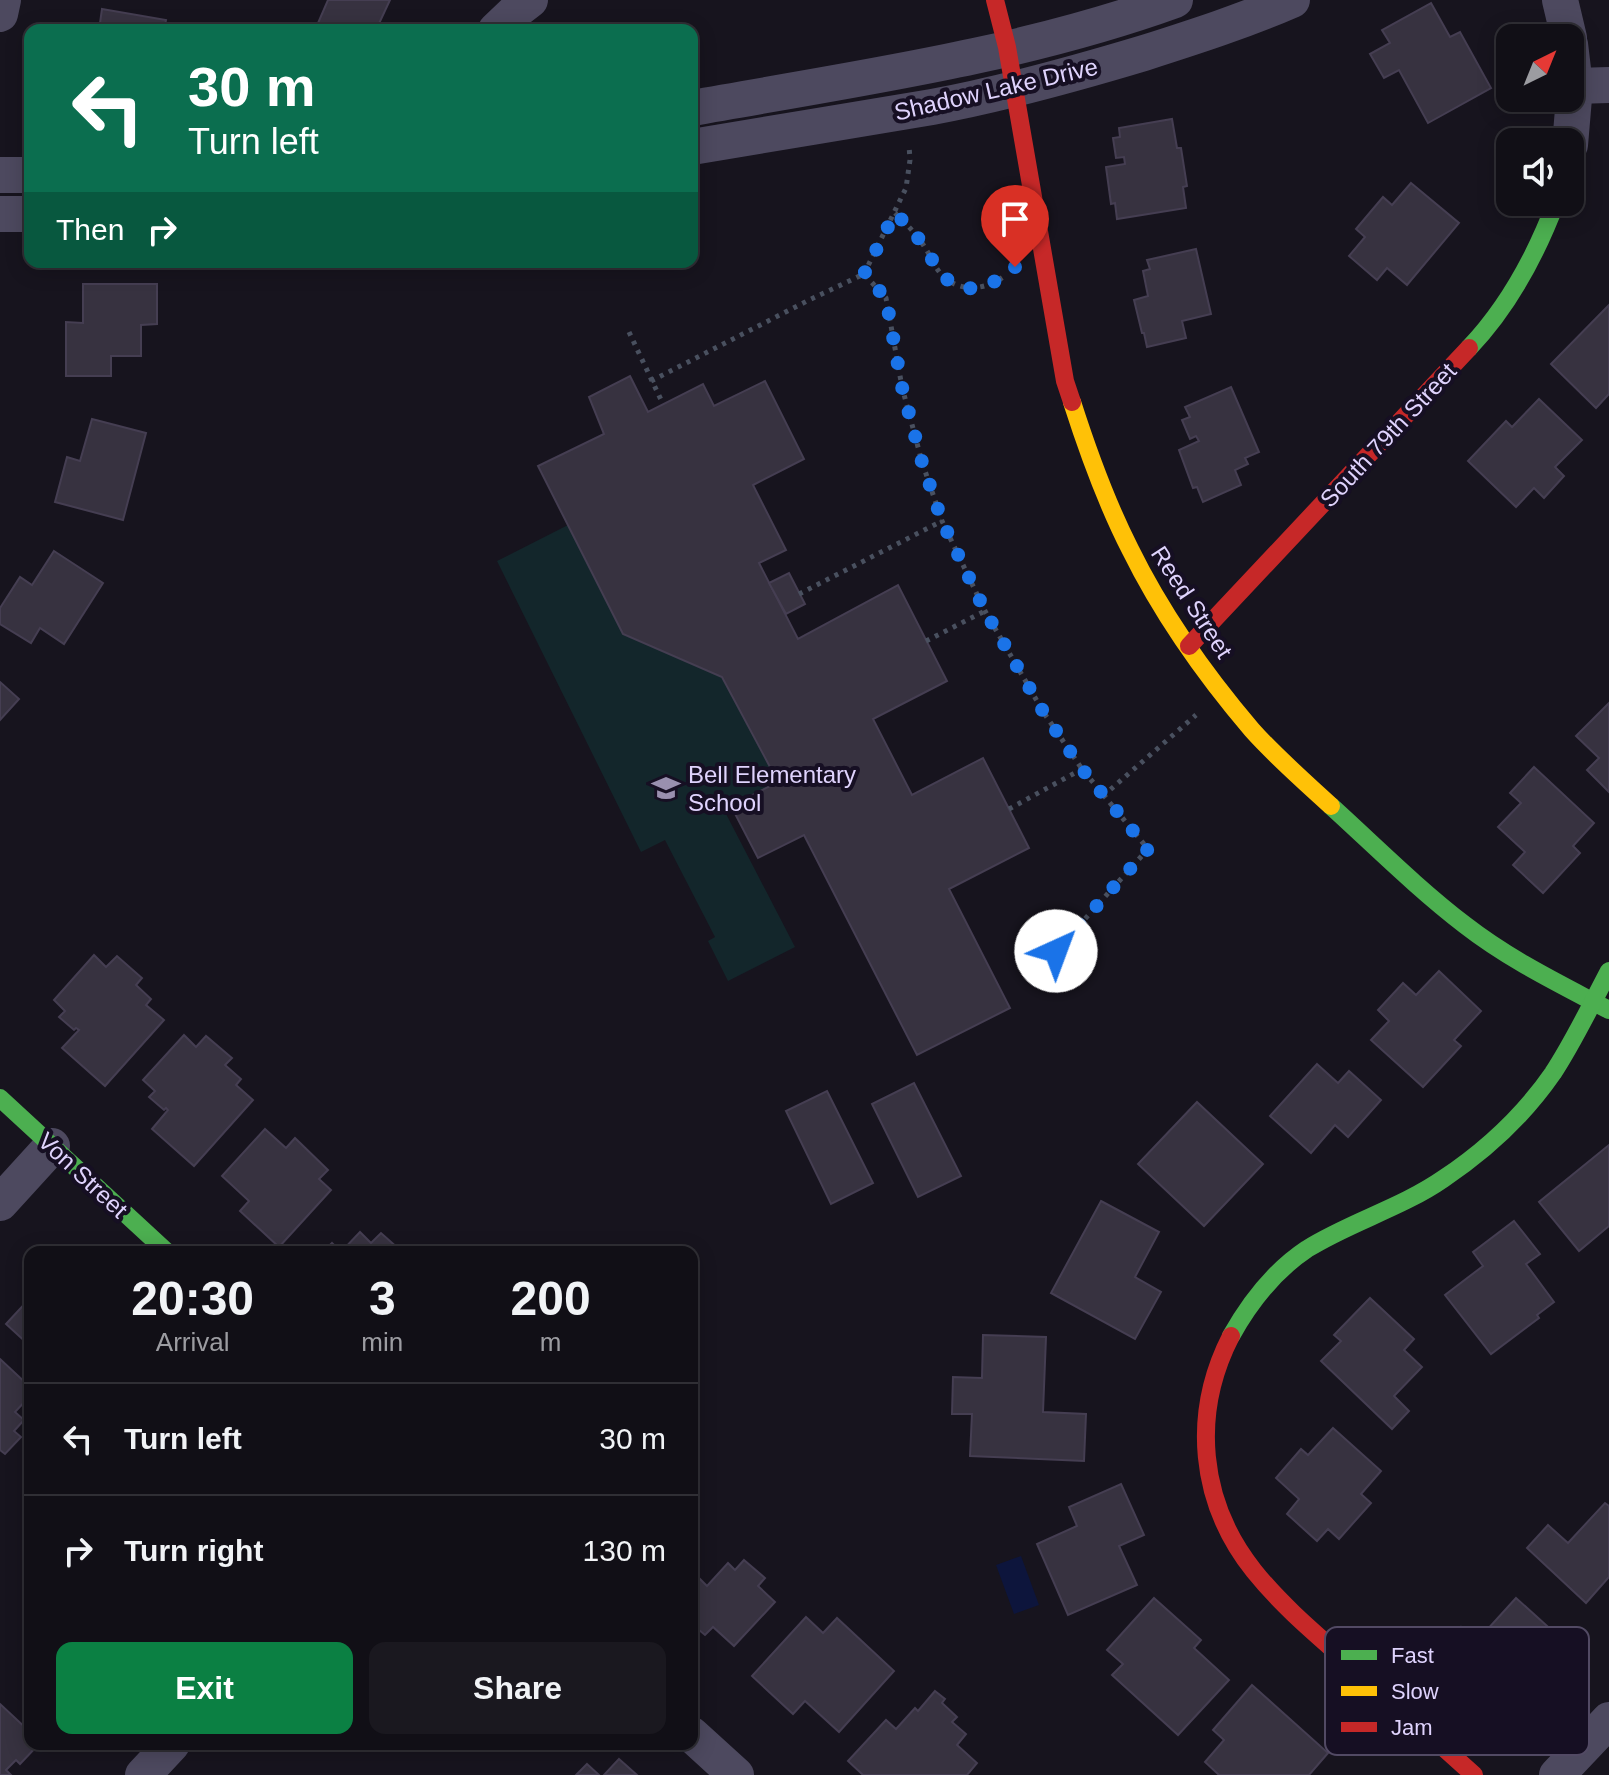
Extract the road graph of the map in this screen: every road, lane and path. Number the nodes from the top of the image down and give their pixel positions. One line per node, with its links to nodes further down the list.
1 (3, 0): 7 (street)
2 (530, 0): 8 (street)
3 (995, 0): 10 (street, Reed Street)
4 (1175, 0): 10 (street, Shadow Lake Drive)
5 (1292, 0): 12 (street, Shadow Lake Drive)
6 (1560, 0): 9 (street)
7 (0, 14)
8 (502, 24)
9 (1566, 24)
10 (1007, 47): 12 (street, Reed Street); 13 (street, Shadow Lake Drive)
11 (1592, 85): 14 (street)
12 (1013, 89): 16 (street, Shadow Lake Drive); 32 (street, Reed Street)
13 (698, 107)
14 (1576, 128)
15 (908, 132): 19 (path)
16 (698, 146)
17 (0, 175): 18 (street)
18 (24, 175)
19 (895, 213): 23 (path); 24 (path)
20 (0, 214): 21 (street)
21 (24, 214)
22 (1552, 216): 32 (street, South 79th Street)
23 (1015, 267)
24 (864, 274): 26 (path); 28 (path)
25 (629, 332): 26 (path)
26 (651, 381): 27 (path)
27 (663, 404)
28 (942, 521): 29 (path); 30 (path)
29 (799, 594)
30 (985, 611): 31 (path); 34 (path)
31 (926, 641)
32 (1189, 646): 39 (street, Reed Street)
33 (1206, 706): 35 (path)
34 (1082, 769): 35 (path); 36 (path)
35 (1103, 796): 37 (path)
36 (1009, 809)
37 (1056, 951)
38 (1609, 971): 39 (street)
39 (1601, 1006): 44 (street)
40 (0, 1098): 41 (street, Von Street)
41 (52, 1146): 42 (street); 43 (street, Von Street)
42 (0, 1203)
43 (160, 1246)
44 (1325, 1641)
45 (1609, 1720): 47 (street)
46 (698, 1740): 52 (street)
47 (1589, 1741)
48 (166, 1750): 51 (street)
49 (1452, 1755): 53 (street)
50 (1576, 1755): 54 (street)
51 (143, 1775)
52 (736, 1775)
53 (1474, 1775)
54 (1557, 1775)

